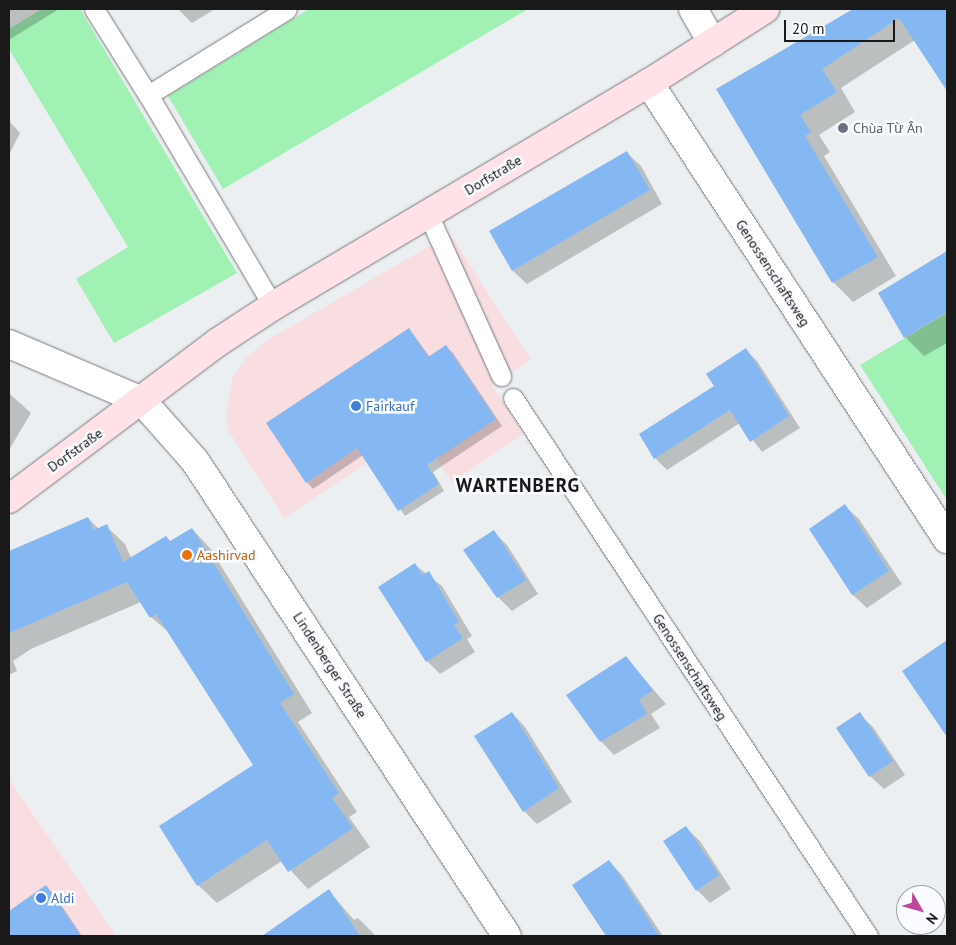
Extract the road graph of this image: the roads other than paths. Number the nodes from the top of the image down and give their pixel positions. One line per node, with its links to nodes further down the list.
1 (94, 9): 7 (lane)
2 (287, 9): 7 (lane)
3 (693, 9): 5 (street)
4 (765, 9): 5 (main road, Dorfstraße)
5 (713, 44): 6 (main road, Dorfstraße)
6 (649, 83): 8 (main road, Dorfstraße); 15 (street, Genossenschaftsweg)
7 (148, 95): 9 (lane)
8 (428, 214): 9 (main road, Dorfstraße); 11 (lane)
9 (273, 306): 13 (main road, Dorfstraße)
10 (9, 344): 13 (street)
11 (501, 376)
12 (512, 398): 17 (lane, Genossenschaftsweg)
13 (142, 401): 14 (main road, Dorfstraße); 16 (street, Lindenberger Straße)
14 (9, 499)
15 (947, 540)
16 (507, 936)
17 (868, 936)

